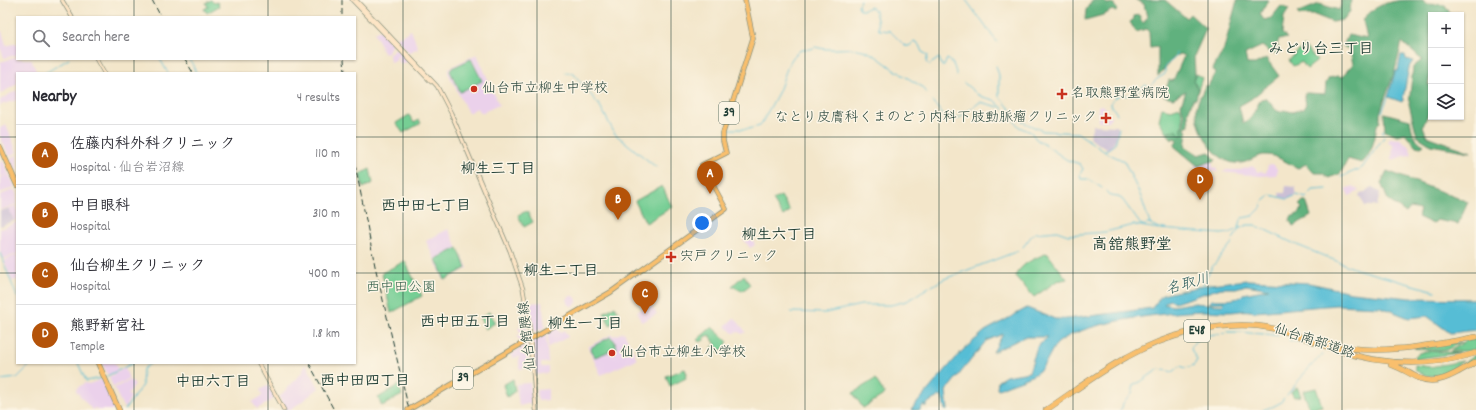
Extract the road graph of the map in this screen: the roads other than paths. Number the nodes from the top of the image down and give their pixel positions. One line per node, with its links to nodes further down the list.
1 (62, 0): 5 (main road)
2 (352, 0): 8 (main road, 仙台館腰線)
3 (356, 0): 8 (main road, 仙台館腰線)
4 (745, 0): 15 (main road, 39)
5 (71, 16)
6 (97, 60): 7 (main road)
7 (103, 72)
8 (452, 116): 15 (main road, 仙台館腰線)
9 (0, 142): 11 (highway)
10 (0, 147): 12 (highway)
11 (16, 177)
12 (16, 183)
13 (1289, 332): 14 (highway); 16 (highway, 仙台南部道路 / E48); 21 (highway, 仙台南部道路 / E48)
14 (1476, 337)
15 (530, 339): 24 (main road, 39); 25 (main road, 仙台館腰線)
16 (1333, 349): 17 (highway, 仙台南部道路 / E48); 18 (highway)
17 (1476, 353)
18 (1476, 362)
19 (99, 364): 22 (highway)
20 (259, 364): 23 (main road)
21 (1112, 366): 26 (highway, 仙台南部道路 / E48); 27 (highway, 仙台南部道路 / E48)
22 (120, 410)
23 (284, 410)
24 (408, 410)
25 (537, 410)
26 (1042, 410)
27 (1046, 410)

